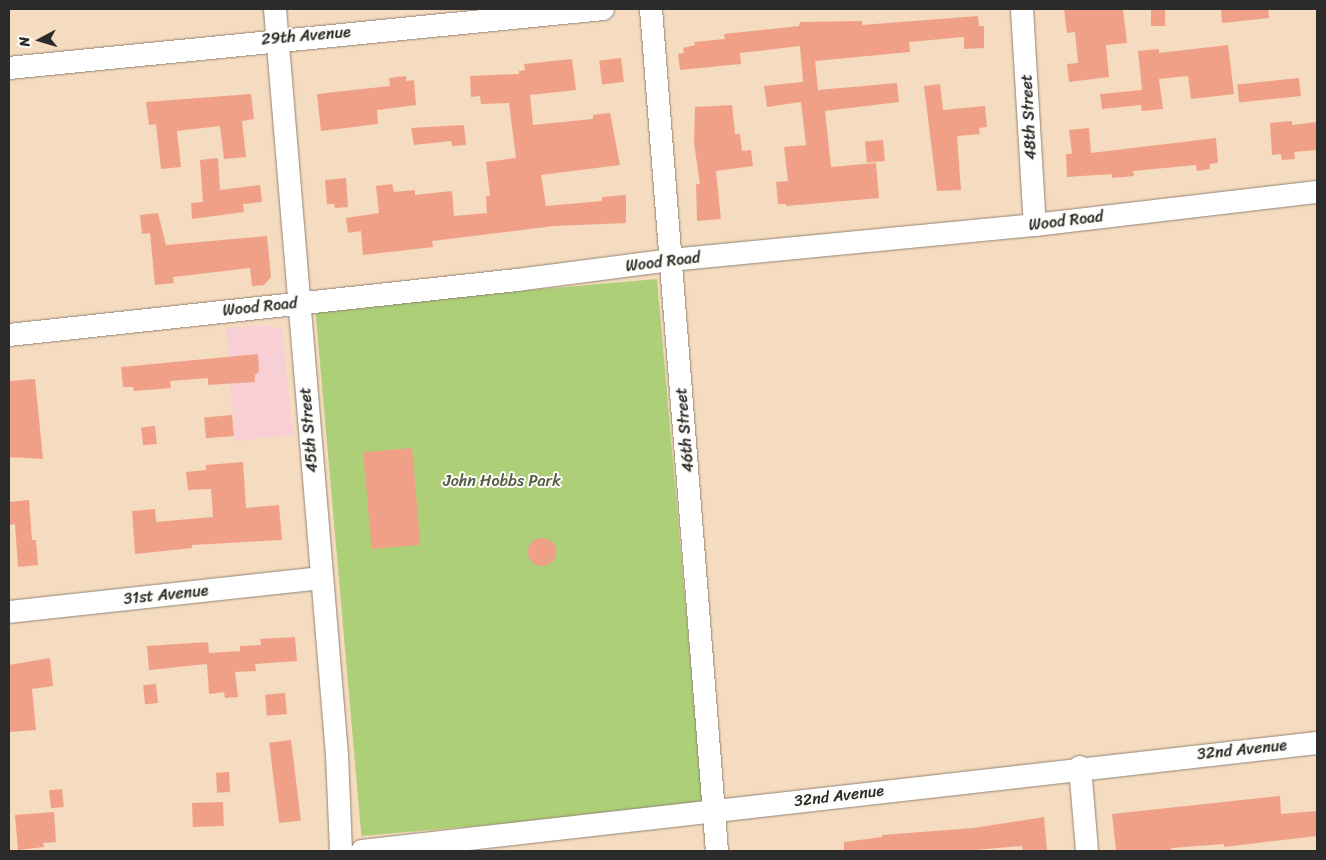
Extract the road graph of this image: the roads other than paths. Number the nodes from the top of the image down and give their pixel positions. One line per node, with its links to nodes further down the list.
1 (275, 9): 5 (street, 45th Street)
2 (603, 9): 5 (street, 29th Avenue)
3 (651, 9): 9 (street, 46th Street)
4 (1022, 9): 8 (street, 48th Street)
5 (277, 39): 6 (street, 29th Avenue); 10 (street, 45th Street)
6 (9, 68)
7 (1317, 192): 8 (street, Wood Road)
8 (1035, 225): 9 (street, Wood Road)
9 (671, 260): 10 (street, Wood Road); 16 (street, 46th Street)
10 (298, 303): 11 (street, Wood Road); 12 (street, 45th Street)
11 (9, 335)
12 (322, 578): 13 (street, 31st Avenue); 17 (street, 45th Street)
13 (9, 612)
14 (1317, 742): 15 (street, 32nd Avenue)
15 (1080, 768): 16 (street, 32nd Avenue); 20 (street)
16 (714, 810): 18 (street, 32nd Avenue); 19 (street, 46th Street)
17 (342, 851)
18 (362, 851)
19 (717, 851)
20 (1086, 851)

